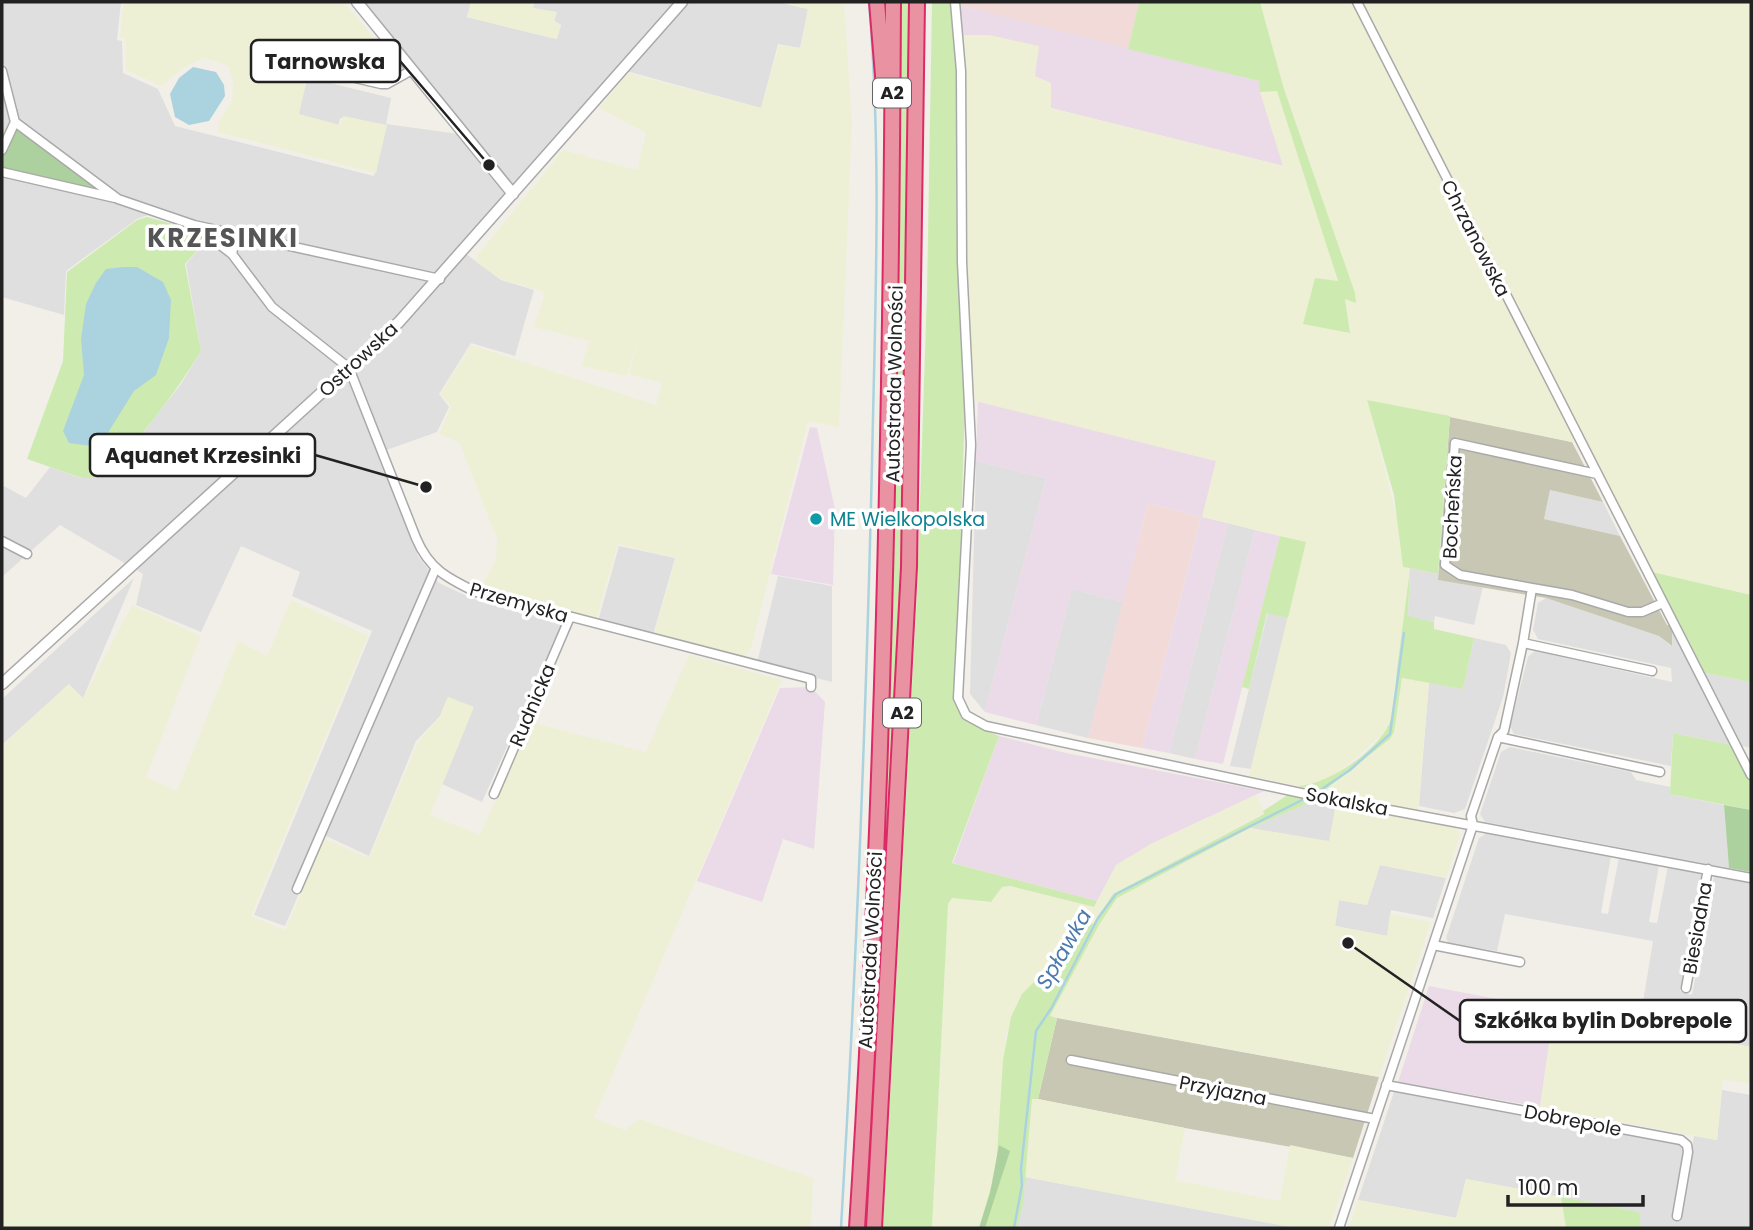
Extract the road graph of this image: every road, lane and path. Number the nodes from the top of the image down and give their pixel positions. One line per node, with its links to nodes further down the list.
1 (356, 2): 11 (street)
2 (682, 2): 18 (street, Ostrowska)
3 (877, 2): 17 (highway)
4 (892, 2): 17 (highway, Autostrada Wolności / A2)
5 (918, 2): 9 (highway, Autostrada Wolności / A2)
6 (925, 2): 9 (highway)
7 (955, 2): 40 (street, Sokalska)
8 (1357, 2): 25 (street, Chrzanowska)
9 (918, 50): 52 (highway, Autostrada Wolności / A2)
10 (304, 66): 11 (street)
11 (412, 70): 18 (street)
12 (2, 71): 13 (street)
13 (4, 88): 14 (street)
14 (15, 122): 15 (street); 19 (street)
15 (2, 150)
16 (2, 172): 19 (street)
17 (892, 184): 51 (highway, Autostrada Wolności / A2)
18 (513, 194): 23 (street, Ostrowska)
19 (118, 199): 20 (street)
20 (194, 225): 21 (street); 22 (street)
21 (241, 234): 22 (street); 23 (street)
22 (232, 254): 24 (street)
23 (440, 279): 24 (street, Ostrowska)
24 (349, 368): 28 (street); 34 (street, Ostrowska)
25 (1597, 474): 29 (street, Bocheńska); 30 (street, Chrzanowska)
26 (2, 541): 27 (street)
27 (27, 554)
28 (435, 570): 31 (street, Przemyska); 43 (street)
29 (1532, 588): 30 (street, Bocheńska); 32 (street)
30 (1663, 603): 38 (street, Chrzanowska)
31 (570, 617): 35 (street, Przemyska); 39 (street, Rudnicka)
32 (1523, 643): 33 (street); 36 (street)
33 (1652, 671)
34 (2, 684)
35 (811, 687)
36 (1498, 737): 37 (street); 40 (street)
37 (1660, 772)
38 (1751, 775)
39 (494, 794)
40 (1473, 825): 41 (street, Sokalska); 44 (street)
41 (1708, 869): 42 (street, Sokalska); 46 (street, Biesiadna)
42 (1751, 878)
43 (297, 889)
44 (1433, 945): 45 (street); 48 (street)
45 (1520, 962)
46 (1686, 988)
47 (1071, 1060): 49 (street, Przyjazna)
48 (1386, 1085): 49 (street); 50 (street, Dobrepole)
49 (1375, 1119): 53 (street)
50 (1677, 1216)
51 (857, 1228)
52 (874, 1228)
53 (1339, 1228)

